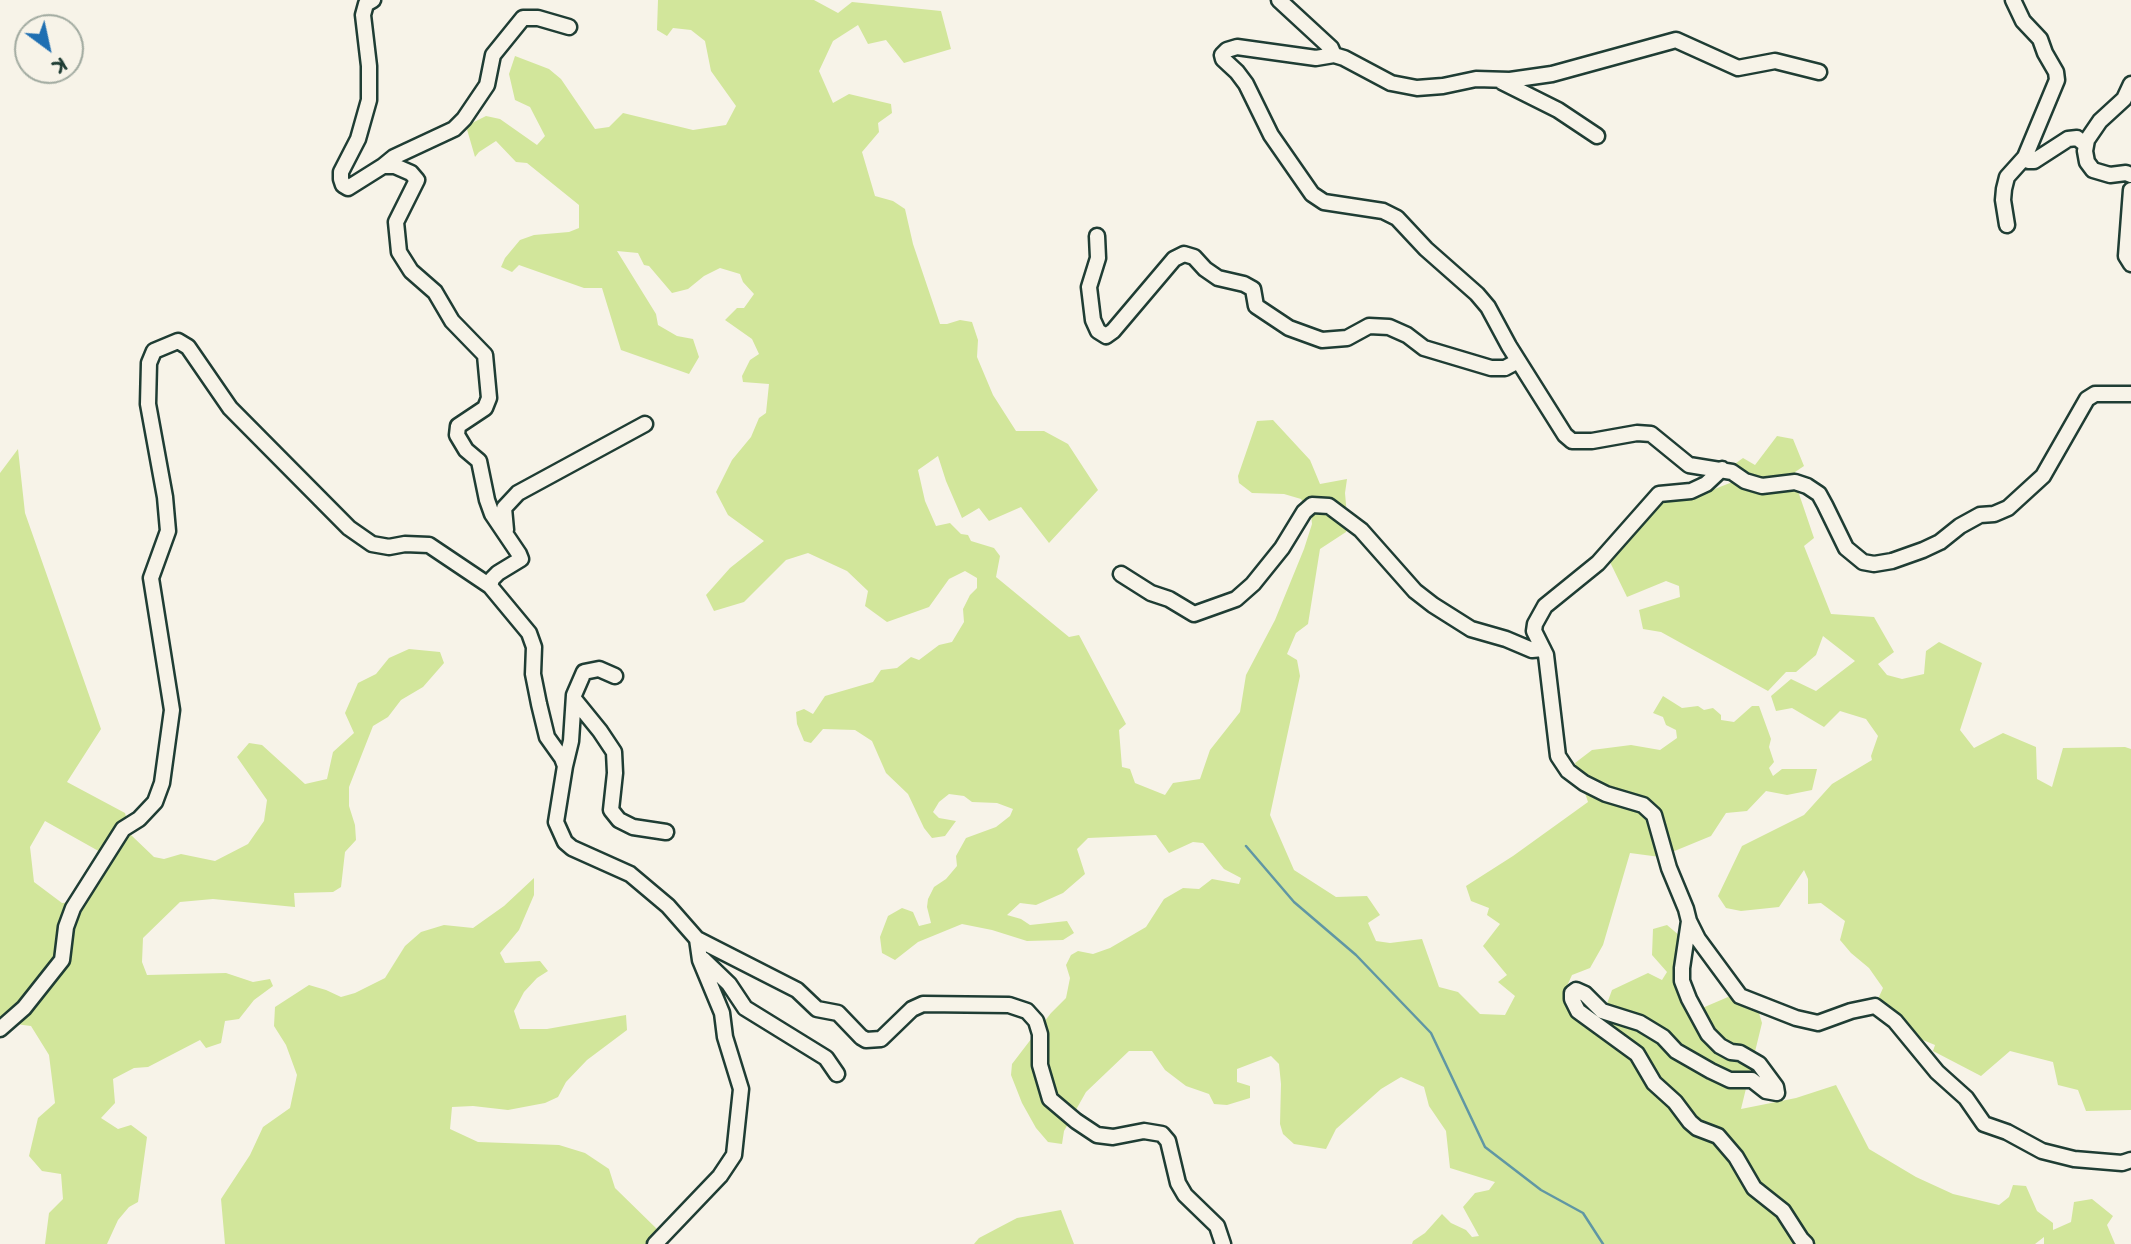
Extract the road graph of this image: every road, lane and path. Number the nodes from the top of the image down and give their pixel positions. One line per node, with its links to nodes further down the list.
1 (373, 0): 12 (street)
2 (1279, 0): 5 (street)
3 (2013, 0): 11 (street)
4 (569, 27): 12 (street)
5 (1334, 55): 7 (street); 18 (street)
6 (1819, 72): 7 (street)
7 (1495, 78): 9 (street)
8 (2131, 85): 10 (street)
9 (1597, 136)
10 (2086, 145): 11 (street); 13 (street)
11 (2025, 157): 15 (street)
12 (383, 166): 22 (street)
13 (2131, 175)
14 (2131, 190): 17 (street)
15 (2007, 225)
16 (1097, 236): 18 (street)
17 (2131, 264)
18 (1518, 361): 21 (street)
19 (2131, 394): 21 (street)
20 (645, 424): 22 (street)
21 (1722, 469): 25 (street)
22 (506, 535): 24 (street)
23 (1121, 574): 25 (street)
24 (491, 586): 28 (street); 33 (street)
25 (1543, 649): 30 (street)
26 (615, 676): 27 (street)
27 (574, 699): 28 (street); 29 (street)
28 (565, 766): 31 (street)
29 (666, 832)
30 (1689, 921): 35 (street); 38 (street)
31 (696, 939): 32 (street); 37 (street)
32 (699, 955): 34 (street); 36 (street)
33 (0, 1029)
34 (837, 1074)
35 (2131, 1160)
36 (655, 1244)
37 (1223, 1244)
38 (1806, 1244)

